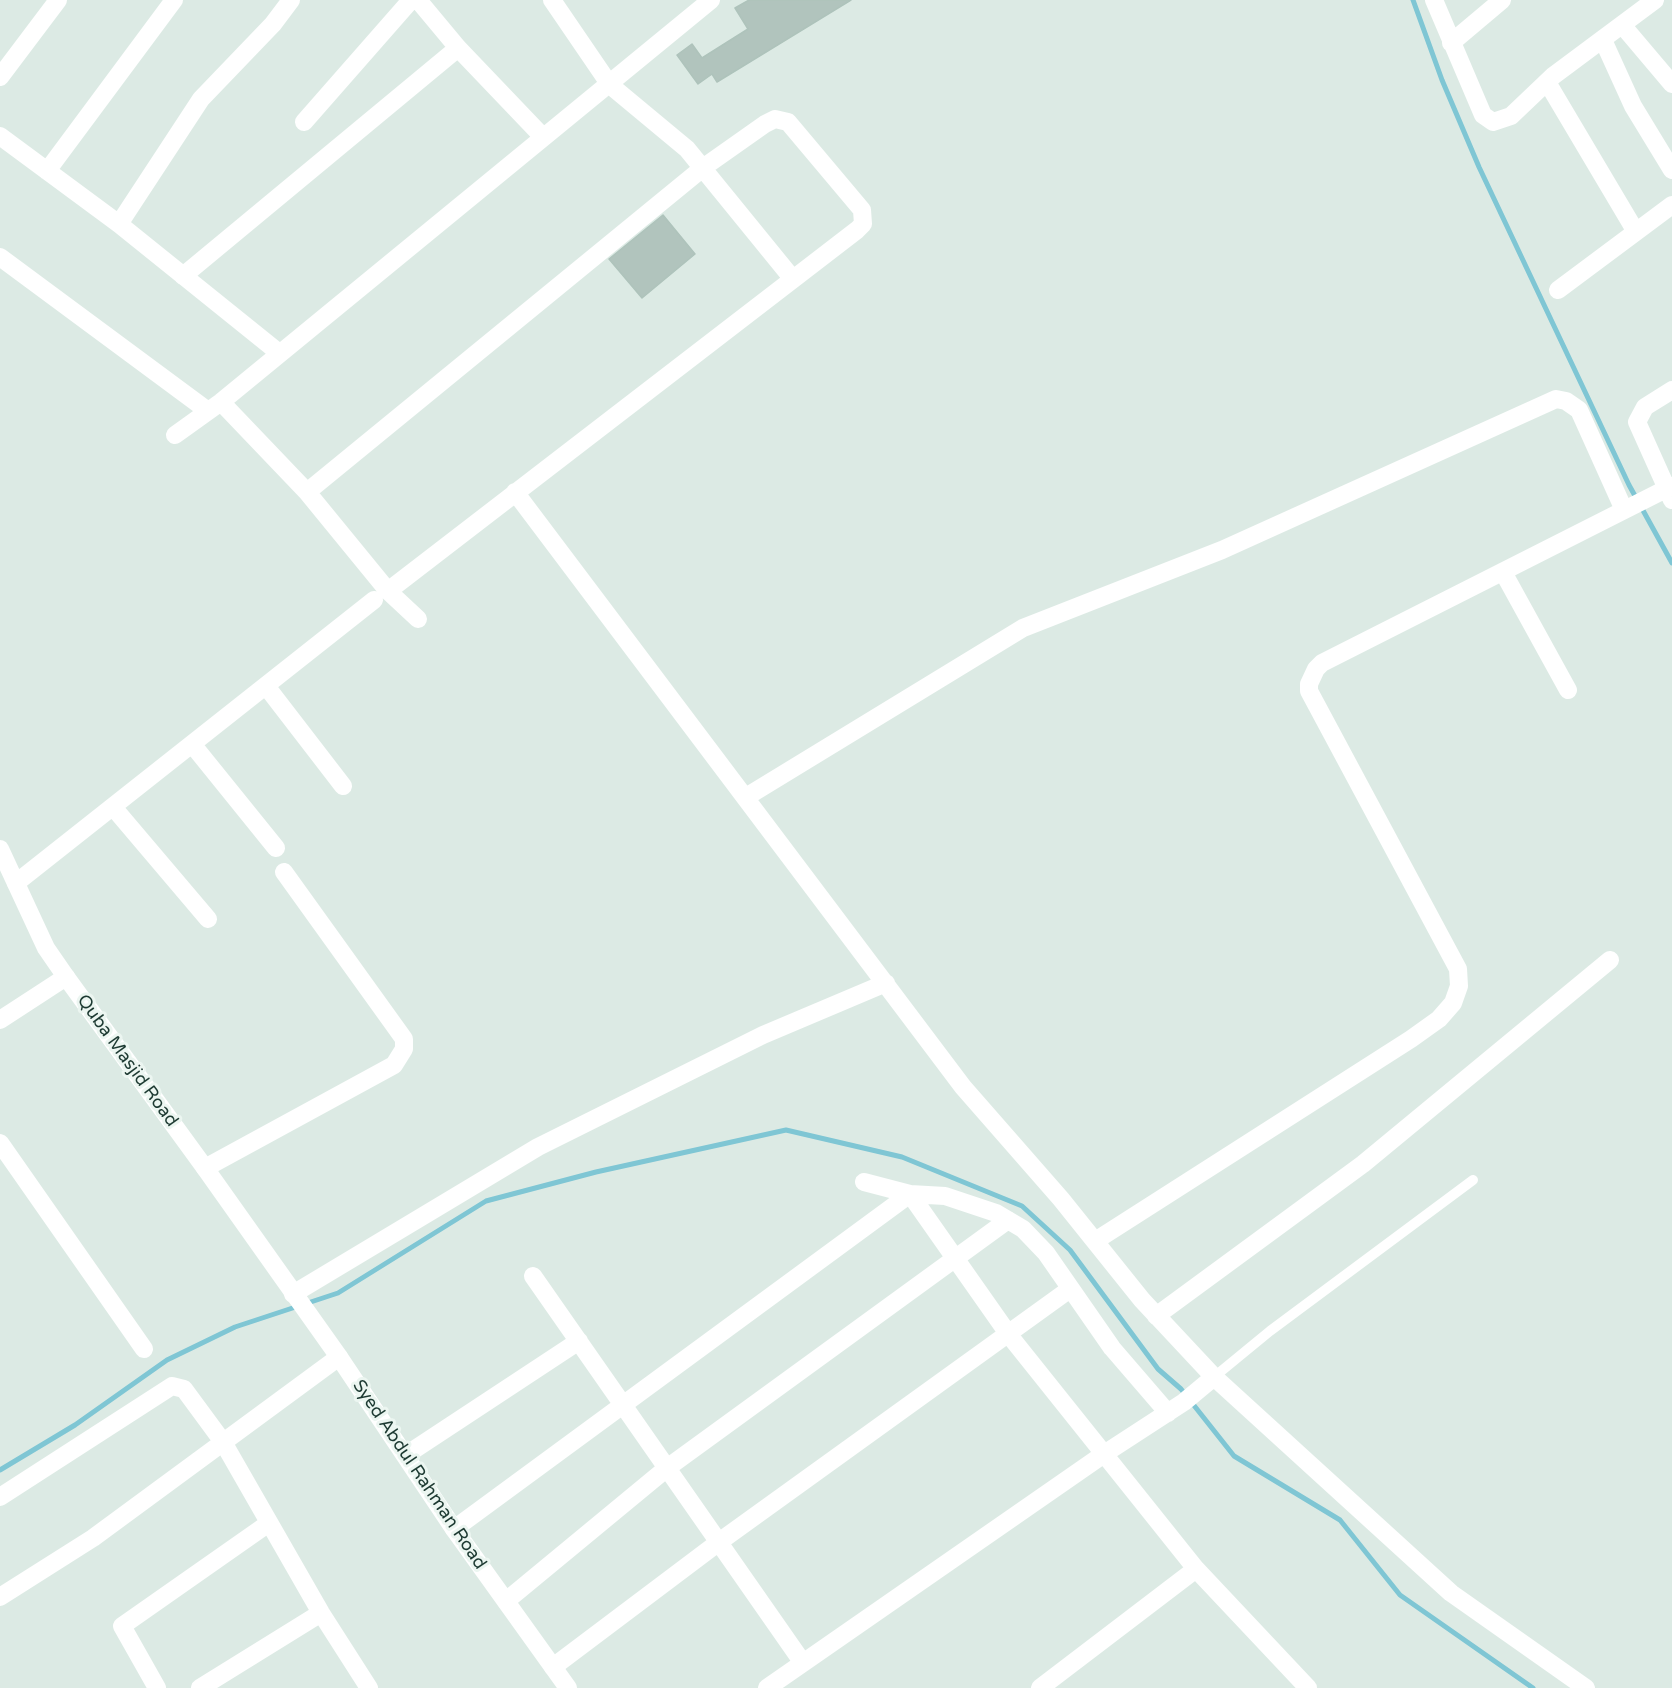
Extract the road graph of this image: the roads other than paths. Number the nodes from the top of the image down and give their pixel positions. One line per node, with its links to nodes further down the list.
1 (58, 0): 15 (street)
2 (174, 0): 24 (street)
3 (291, 0): 26 (street)
4 (411, 0): 19 (street)
5 (418, 0): 14 (street)
6 (552, 0): 18 (street)
7 (711, 0): 18 (street)
8 (1434, 0): 13 (street)
9 (1502, 0): 13 (street)
10 (1655, 0): 11 (street)
11 (1623, 26): 12 (street); 17 (street)
12 (1603, 40): 16 (street); 23 (street)
13 (1451, 43): 16 (street)
14 (458, 48): 21 (street); 29 (street)
15 (0, 77)
16 (1547, 82): 27 (street)
17 (1672, 84)
18 (610, 85): 21 (street); 22 (street)
19 (304, 122)
20 (0, 136): 24 (street)
21 (543, 137): 32 (street)
22 (704, 167): 30 (street); 30 (street); 36 (street)
23 (1672, 170)
24 (47, 171): 26 (street)
25 (1672, 205): 27 (street)
26 (119, 224): 29 (street)
27 (1636, 232): 31 (street)
28 (0, 257): 34 (street)
29 (183, 276): 32 (street)
30 (792, 278): 37 (street)
31 (1558, 290)
32 (278, 352): 34 (street)
33 (1672, 390): 38 (street)
34 (214, 406): 35 (street); 36 (street)
35 (175, 435)
36 (307, 492): 41 (street)
37 (515, 492): 41 (street); 47 (street)
38 (1666, 492): 39 (street)
39 (1626, 509): 40 (street); 47 (street)
40 (1503, 572): 44 (street); 64 (street)
41 (381, 595): 42 (street); 43 (street)
42 (418, 619)
43 (266, 686): 45 (street); 46 (street)
44 (1568, 690)
45 (192, 744): 48 (street); 49 (street)
46 (343, 786)
47 (746, 797): 56 (street)
48 (113, 807): 52 (street); 53 (street)
49 (276, 848)
50 (0, 849): 52 (street, Quba Masjid Road)
51 (284, 872): 59 (street)
52 (16, 883): 55 (street, Quba Masjid Road)
53 (208, 919)
54 (1610, 960): 70 (street)
55 (66, 977): 57 (street); 59 (street, Quba Masjid Road)
56 (886, 983): 64 (street); 69 (street)
57 (0, 1020)
58 (0, 1143): 73 (street)
59 (205, 1168): 66 (street, Quba Masjid Road)
60 (1473, 1180): 75 (lane)
61 (864, 1182): 62 (street)
62 (910, 1194): 63 (street); 65 (street); 76 (street)
63 (1008, 1220): 65 (street); 68 (street)
64 (1095, 1241): 70 (street)
65 (954, 1257): 71 (street); 81 (street)
66 (270, 1262): 69 (street, Syed Abdul Rahman Road)
67 (533, 1276): 72 (street)
68 (1070, 1289): 71 (street); 77 (street)
69 (293, 1294): 74 (street, Syed Abdul Rahman Road)
70 (1156, 1316): 75 (street)
71 (1009, 1335): 79 (street); 85 (street)
72 (579, 1341): 76 (street); 80 (street)
73 (144, 1349)
74 (339, 1357): 78 (street); 80 (street, Syed Abdul Rahman Road)
75 (1214, 1377): 77 (street); 99 (street)
76 (622, 1403): 81 (street); 84 (street)
77 (1168, 1413): 79 (street)
78 (223, 1442): 82 (street); 83 (street); 87 (street)
79 (1104, 1454): 86 (street); 90 (street)
80 (405, 1455): 84 (street, Syed Abdul Rahman Road)
81 (667, 1468): 85 (street); 88 (street)
82 (0, 1497)
83 (269, 1522): 89 (street); 92 (street)
84 (454, 1529): 88 (street, Syed Abdul Rahman Road)
85 (718, 1542): 90 (street); 91 (street)
86 (1196, 1569): 97 (street); 98 (street)
87 (0, 1597)
88 (506, 1602): 91 (street, Syed Abdul Rahman Road)
89 (321, 1613): 93 (street); 94 (street)
90 (803, 1663): 96 (street)
91 (553, 1667): 95 (street, Syed Abdul Rahman Road)
92 (158, 1688)
93 (201, 1688)
94 (369, 1688)
95 (568, 1688)
96 (767, 1688)
97 (1040, 1688)
98 (1308, 1688)
99 (1586, 1688)

